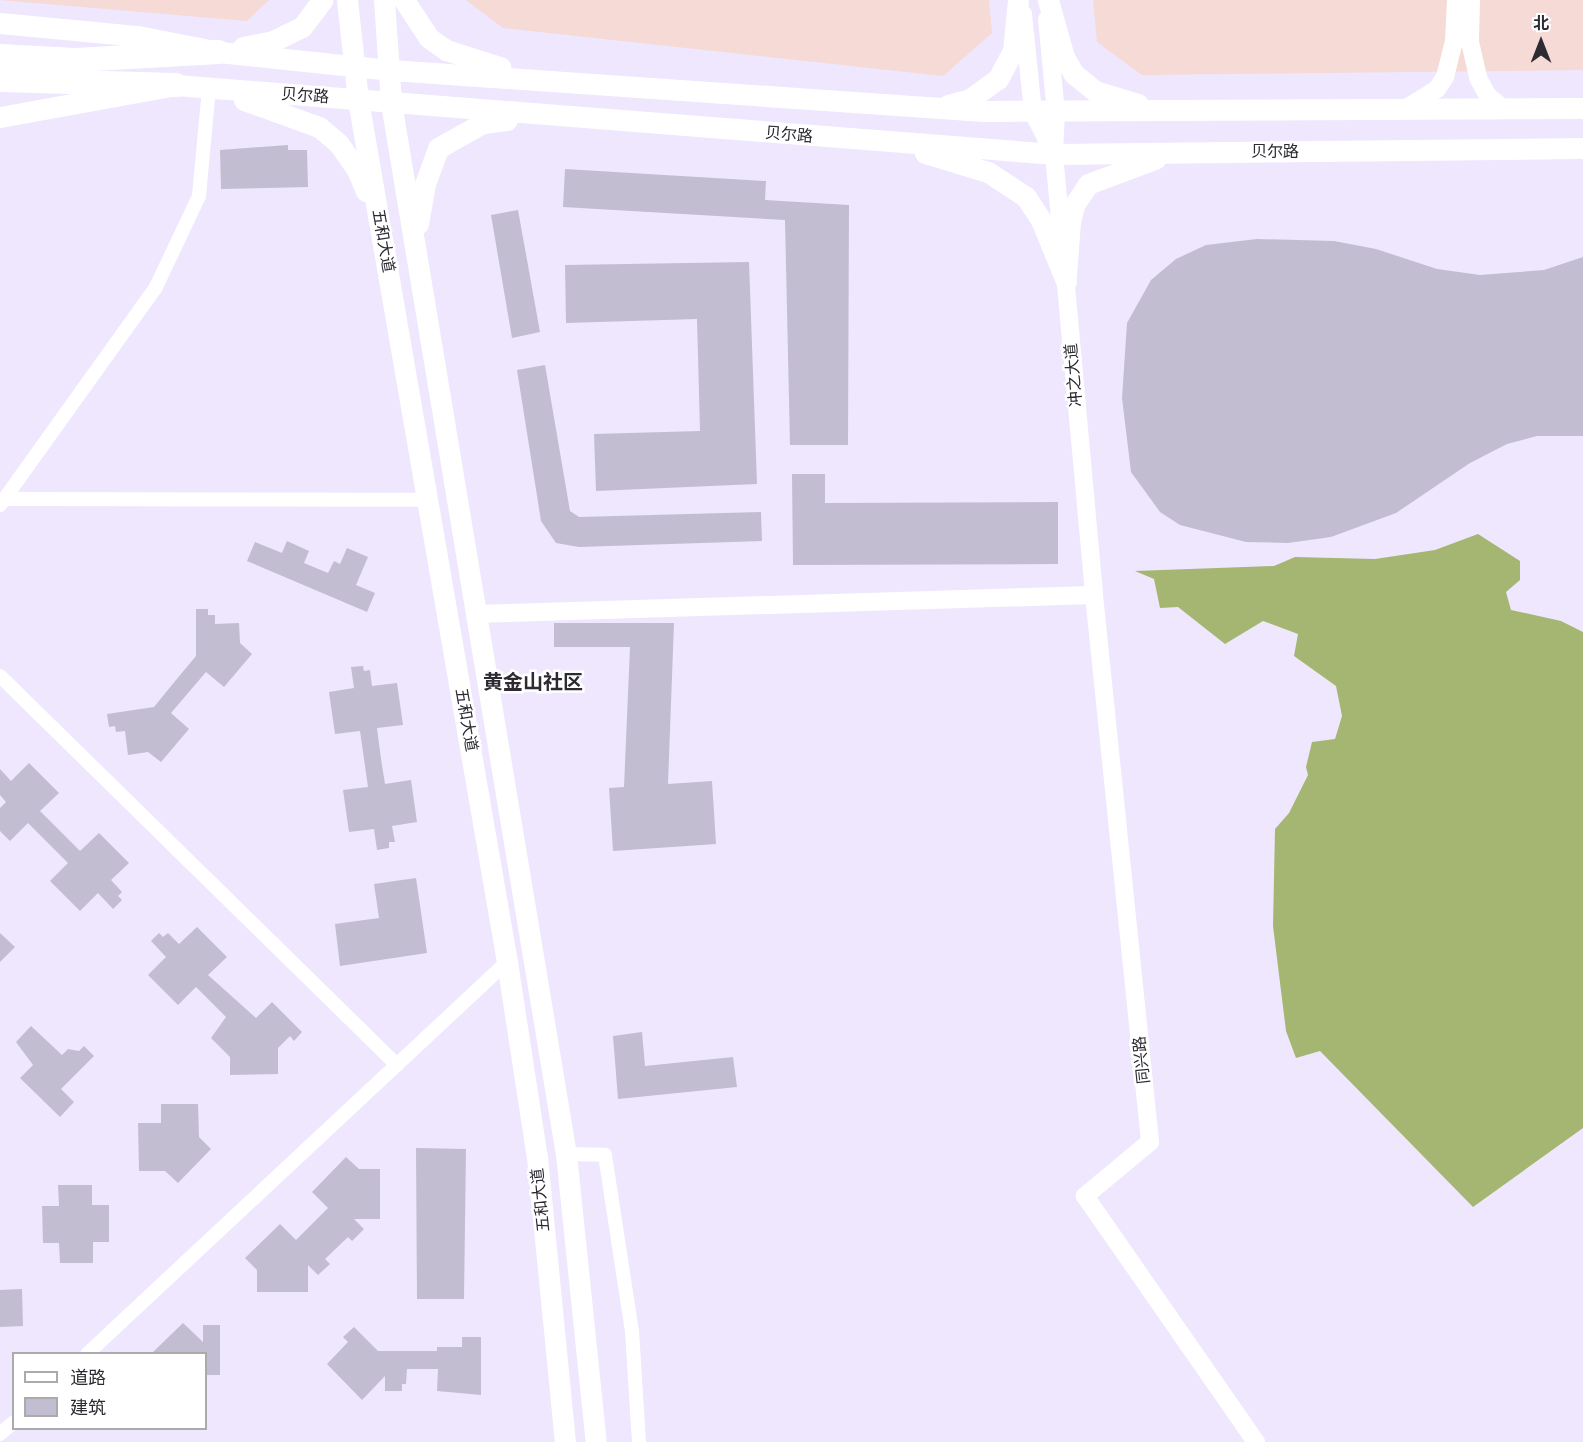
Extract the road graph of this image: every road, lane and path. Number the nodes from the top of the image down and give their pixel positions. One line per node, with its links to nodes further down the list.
1 (322, 0): 10 (main road)
2 (347, 0): 12 (main road, 五和大道)
3 (384, 0): 13 (main road, 五和大道)
4 (404, 0): 15 (main road)
5 (1019, 0): 20 (main road); 25 (street, 冲之大道)
6 (1046, 0): 24 (main road); 26 (street, 冲之大道)
7 (1456, 0): 23 (street)
8 (1471, 0): 21 (street)
9 (0, 22): 10 (main road)
10 (219, 52): 11 (highway); 12 (main road)
11 (0, 56)
12 (355, 63): 13 (main road); 18 (main road, 五和大道)
13 (391, 70): 15 (main road); 19 (main road, 五和大道)
14 (0, 80): 16 (highway)
15 (556, 80): 20 (main road)
16 (176, 85): 17 (main road, 贝尔路); 28 (main road, 贝尔路)
17 (209, 89): 18 (main road, 贝尔路); 33 (main road); 37 (street)
18 (358, 100): 19 (main road, 贝尔路); 33 (main road, 五和大道)
19 (391, 103): 27 (main road, 贝尔路); 34 (main road, 五和大道)
20 (939, 108): 25 (main road)
21 (1503, 108): 22 (main road); 23 (main road)
22 (1583, 108)
23 (1405, 109): 24 (main road)
24 (1180, 111): 26 (main road)
25 (1033, 112): 26 (main road); 32 (street, 冲之大道)
26 (1056, 113): 32 (street, 冲之大道)
27 (544, 115): 29 (main road, 贝尔路); 34 (main road)
28 (0, 117)
29 (890, 143): 32 (main road, 贝尔路); 35 (main road)
30 (1583, 148): 31 (main road, 贝尔路)
31 (1175, 153): 32 (main road, 贝尔路); 35 (main road)
32 (1054, 154): 35 (street, 冲之大道)
33 (381, 229): 36 (main road, 五和大道)
34 (415, 242): 39 (main road, 五和大道)
35 (1066, 281): 38 (street, 冲之大道)
36 (428, 500): 37 (street); 41 (main road, 五和大道)
37 (2, 502)
38 (1094, 595): 39 (street); 50 (street, 同兴路)
39 (475, 614): 43 (main road, 五和大道)
40 (0, 676): 42 (street)
41 (507, 962): 42 (street); 47 (main road, 五和大道)
42 (397, 1065): 44 (street)
43 (566, 1154): 48 (main road, 五和大道); 49 (street)
44 (88, 1352)
45 (12, 1424): 46 (street)
46 (0, 1434)
47 (565, 1442)
48 (596, 1442)
49 (639, 1442)
50 (1256, 1442)

